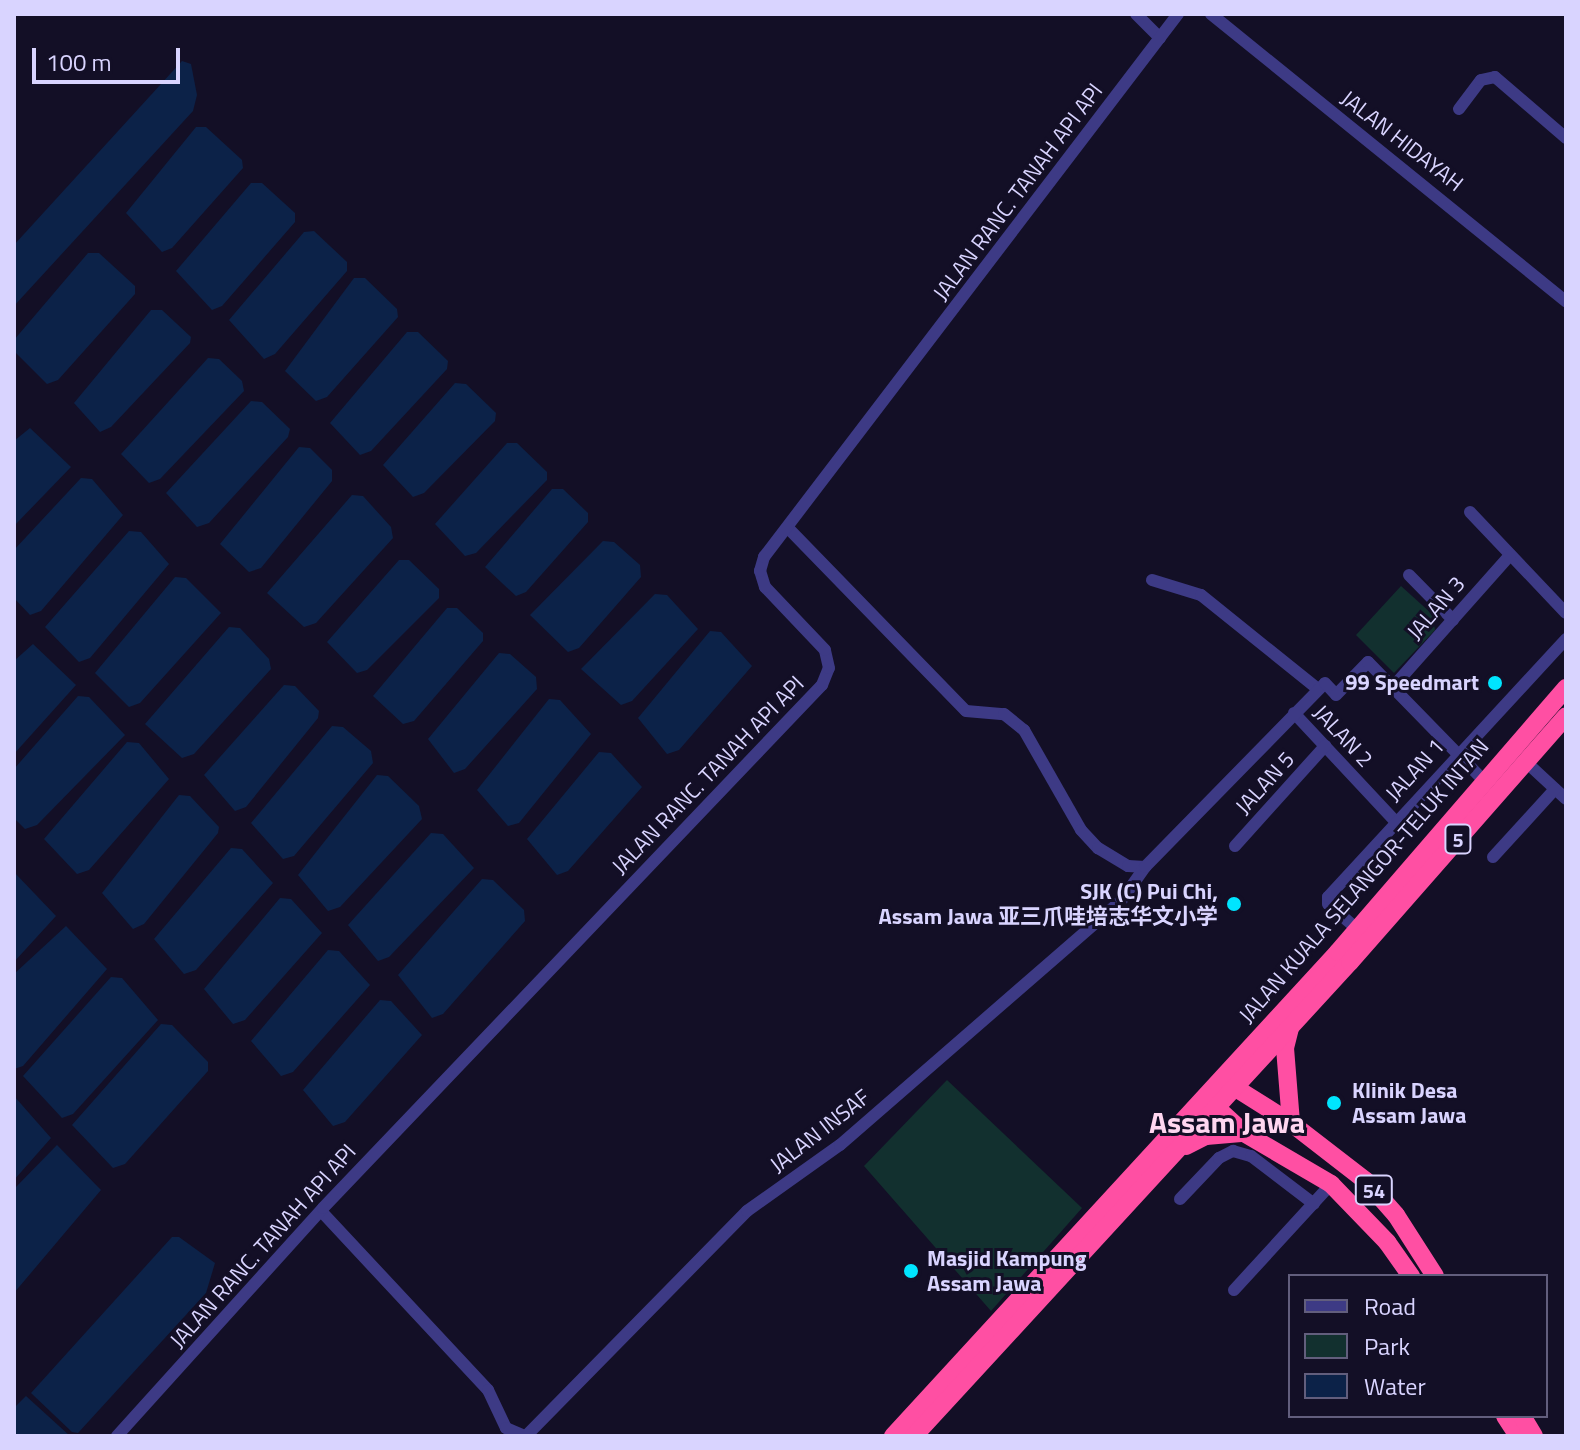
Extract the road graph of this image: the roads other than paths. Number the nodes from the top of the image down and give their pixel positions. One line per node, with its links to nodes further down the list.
1 (1136, 14): 4 (street)
2 (1178, 14): 4 (street, JALAN RANC. TANAH API API)
3 (1211, 14): 7 (street, JALAN HIDAYAH)
4 (1160, 38): 9 (street, JALAN RANC. TANAH API API)
5 (1459, 109): 6 (street)
6 (1566, 138)
7 (1566, 301)
8 (1470, 512): 10 (street)
9 (788, 528): 30 (street); 41 (street, JALAN RANC. TANAH API API)
10 (1510, 555): 13 (street); 14 (street, JALAN 3)
11 (1409, 575): 14 (street)
12 (1152, 580): 18 (street)
13 (1566, 613)
14 (1453, 620): 16 (street, JALAN 3)
15 (1566, 639): 22 (street, JALAN 1)
16 (1392, 688): 18 (street); 22 (street)
17 (1566, 688): 24 (highway, JALAN KUALA SELANGOR-TELUK INTAN / 5)
18 (1318, 689): 19 (street, JALAN INSAF)
19 (1294, 713): 21 (street, JALAN 2); 30 (street, JALAN INSAF)
20 (1566, 716): 23 (highway, JALAN KUALA SELANGOR-TELUK INTAN / 5)
21 (1325, 746): 27 (street, JALAN 2); 28 (street, JALAN 5)
22 (1457, 754): 24 (street); 27 (street, JALAN 1)
23 (1526, 762): 25 (street); 32 (highway, JALAN KUALA SELANGOR-TELUK INTAN / 5)
24 (1484, 781): 31 (highway, JALAN KUALA SELANGOR-TELUK INTAN / 5)
25 (1555, 789): 26 (street); 29 (street)
26 (1566, 799)
27 (1396, 822): 31 (street, JALAN 1)
28 (1235, 846)
29 (1493, 857)
30 (1145, 867): 48 (street, JALAN INSAF)
31 (1357, 929): 33 (highway, JALAN KUALA SELANGOR-TELUK INTAN / 5)
32 (1291, 1026): 33 (highway, JALAN KUALA SELANGOR-TELUK INTAN / 5); 35 (highway)
33 (1231, 1081): 34 (highway, 5); 35 (highway, 54)
34 (1205, 1103): 36 (highway, 54); 37 (highway, 5); 49 (highway, 5)
35 (1291, 1123): 43 (highway, 54)
36 (1244, 1133): 37 (highway); 38 (highway, 54)
37 (1168, 1159): 50 (highway, 5)
38 (1331, 1184): 40 (street); 42 (highway, 54)
39 (1180, 1199): 40 (street)
40 (1314, 1204): 44 (street)
41 (321, 1211): 47 (street, JALAN RANC. TANAH API API); 48 (street, JALAN INSAF)
42 (1410, 1274)
43 (1434, 1274)
44 (1234, 1290)
45 (1506, 1418): 51 (highway)
46 (1523, 1418): 52 (highway)
47 (117, 1436)
48 (526, 1436)
49 (893, 1436)
50 (914, 1436)
51 (1518, 1436)
52 (1534, 1436)

